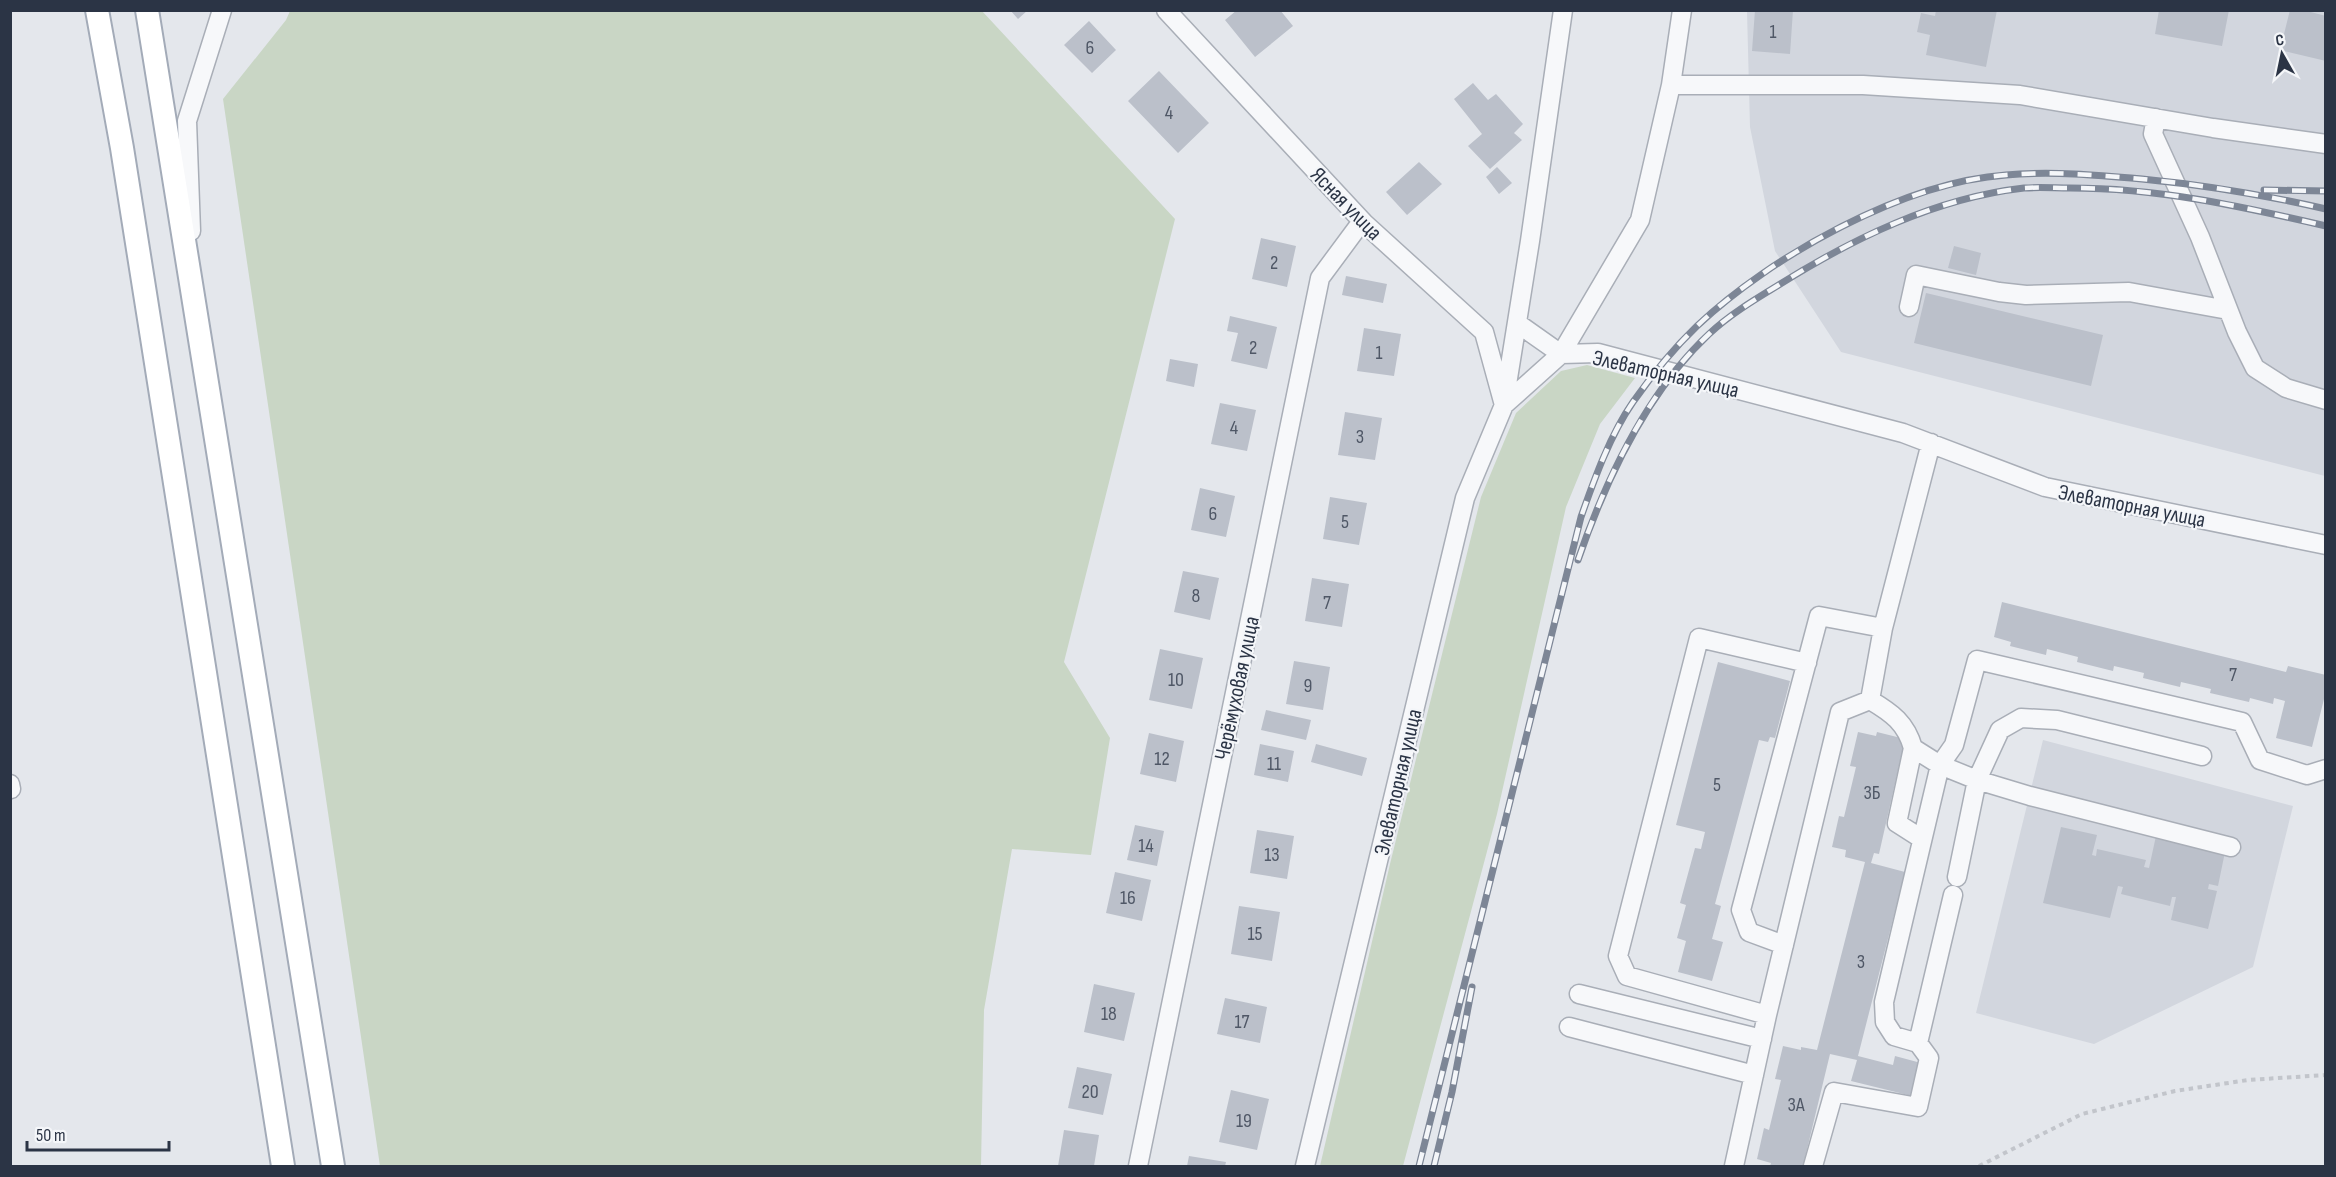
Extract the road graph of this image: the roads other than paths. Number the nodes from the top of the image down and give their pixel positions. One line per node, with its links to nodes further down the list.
1 (97, 10): 39 (main road)
2 (147, 10): 11 (main road)
3 (222, 10): 11 (street)
4 (1166, 10): 10 (street, Ясная улица)
5 (1563, 10): 14 (street)
6 (1682, 10): 7 (street)
7 (1671, 85): 8 (street); 15 (street)
8 (2156, 118): 9 (street); 13 (street)
9 (2325, 144)
10 (1364, 223): 17 (street, Ясная улица); 41 (street, Черёмуховая улица)
11 (193, 296): 40 (main road)
12 (1909, 307): 13 (street)
13 (2228, 310): 16 (street)
14 (1517, 324): 15 (street); 17 (street)
15 (1561, 354): 17 (street, Элеваторная улица); 18 (street, Элеваторная улица)
16 (2325, 400)
17 (1504, 405): 42 (street, Элеваторная улица)
18 (1931, 443): 19 (street, Элеваторная улица); 20 (street)
19 (2325, 545)
20 (1883, 628): 21 (street); 22 (street)
21 (1807, 663): 32 (street); 34 (street)
22 (1870, 700): 23 (street); 32 (street)
23 (1913, 747): 25 (street); 28 (street)
24 (2202, 756): 27 (street)
25 (1940, 765): 26 (street); 27 (street); 28 (street)
26 (2325, 769)
27 (1977, 780): 29 (street); 30 (street)
28 (1922, 839): 37 (street)
29 (2231, 847)
30 (1957, 877)
31 (1953, 895): 37 (street)
32 (1784, 945): 34 (street)
33 (1579, 994): 36 (street)
34 (1767, 1015): 36 (street)
35 (1569, 1027): 38 (street)
36 (1762, 1039): 38 (street)
37 (1918, 1043): 44 (street)
38 (1754, 1075): 43 (street)
39 (283, 1167)
40 (333, 1167)
41 (1138, 1167)
42 (1305, 1167)
43 (1734, 1167)
44 (1813, 1167)

